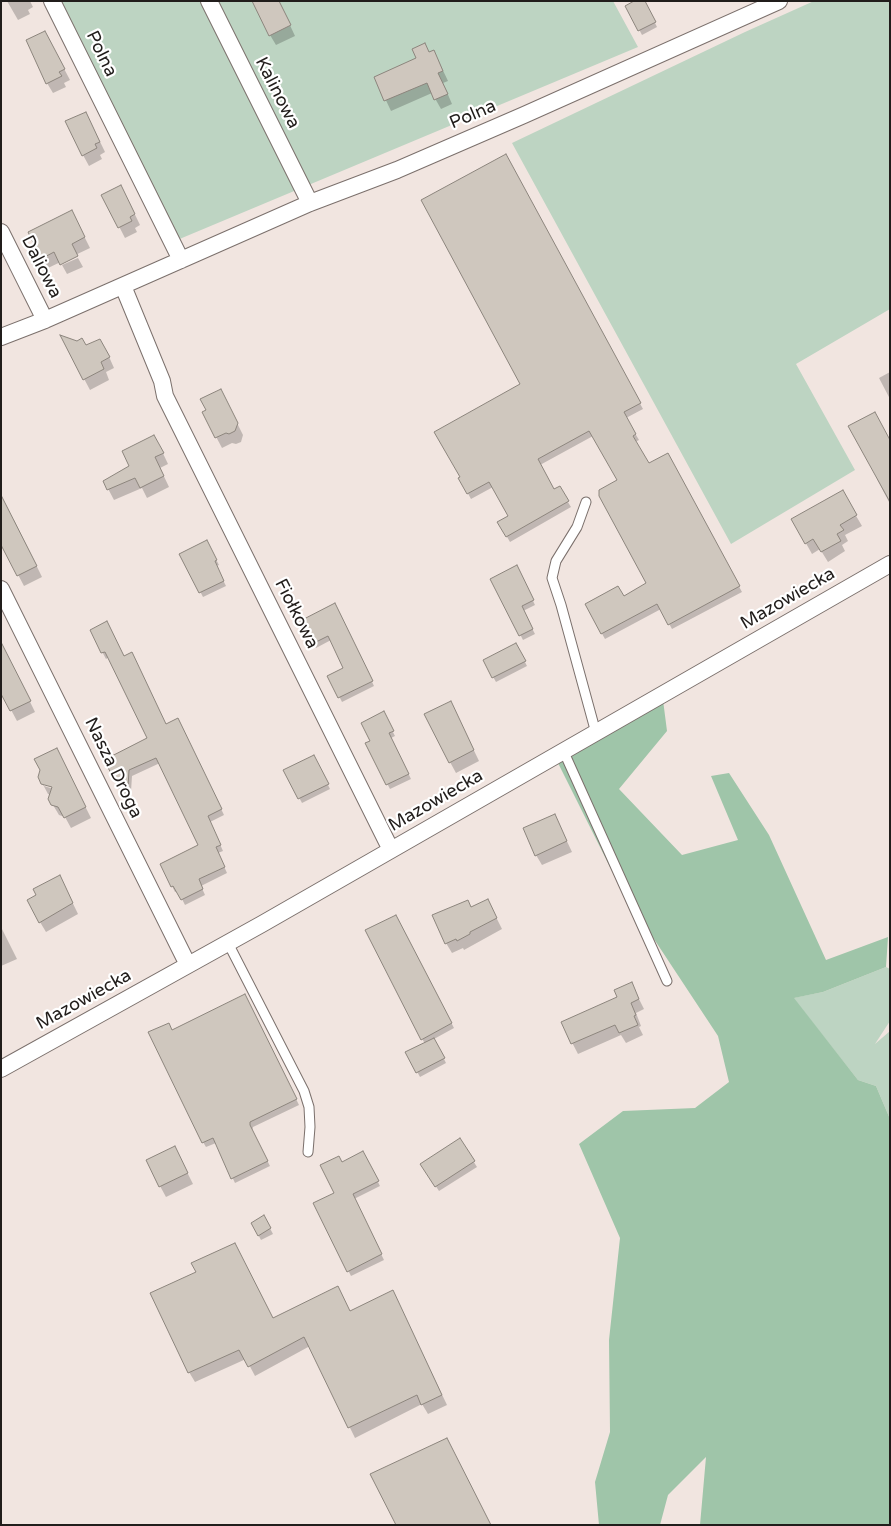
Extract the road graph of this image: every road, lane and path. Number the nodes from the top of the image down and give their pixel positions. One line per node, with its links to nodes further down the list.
1 (52, 1): 6 (street, Polna)
2 (209, 1): 4 (street, Kalinowa)
3 (779, 1): 4 (street, Polna)
4 (310, 203): 6 (street, Polna)
5 (1, 232): 8 (street, Daliowa)
6 (181, 260): 7 (street, Polna)
7 (122, 286): 8 (street, Polna); 15 (street, Fiołkowa)
8 (45, 320): 9 (street, Polna)
9 (1, 337)
10 (586, 502): 13 (lane)
11 (890, 564): 13 (street, Mazowiecka)
12 (1, 589): 17 (street, Nasza Droga)
13 (596, 732): 14 (street, Mazowiecka)
14 (563, 750): 15 (street, Mazowiecka); 18 (lane)
15 (392, 850): 16 (street, Mazowiecka)
16 (228, 943): 17 (street, Mazowiecka); 20 (lane)
17 (188, 965): 19 (street, Mazowiecka)
18 (667, 981)
19 (1, 1069)
20 (308, 1152)

